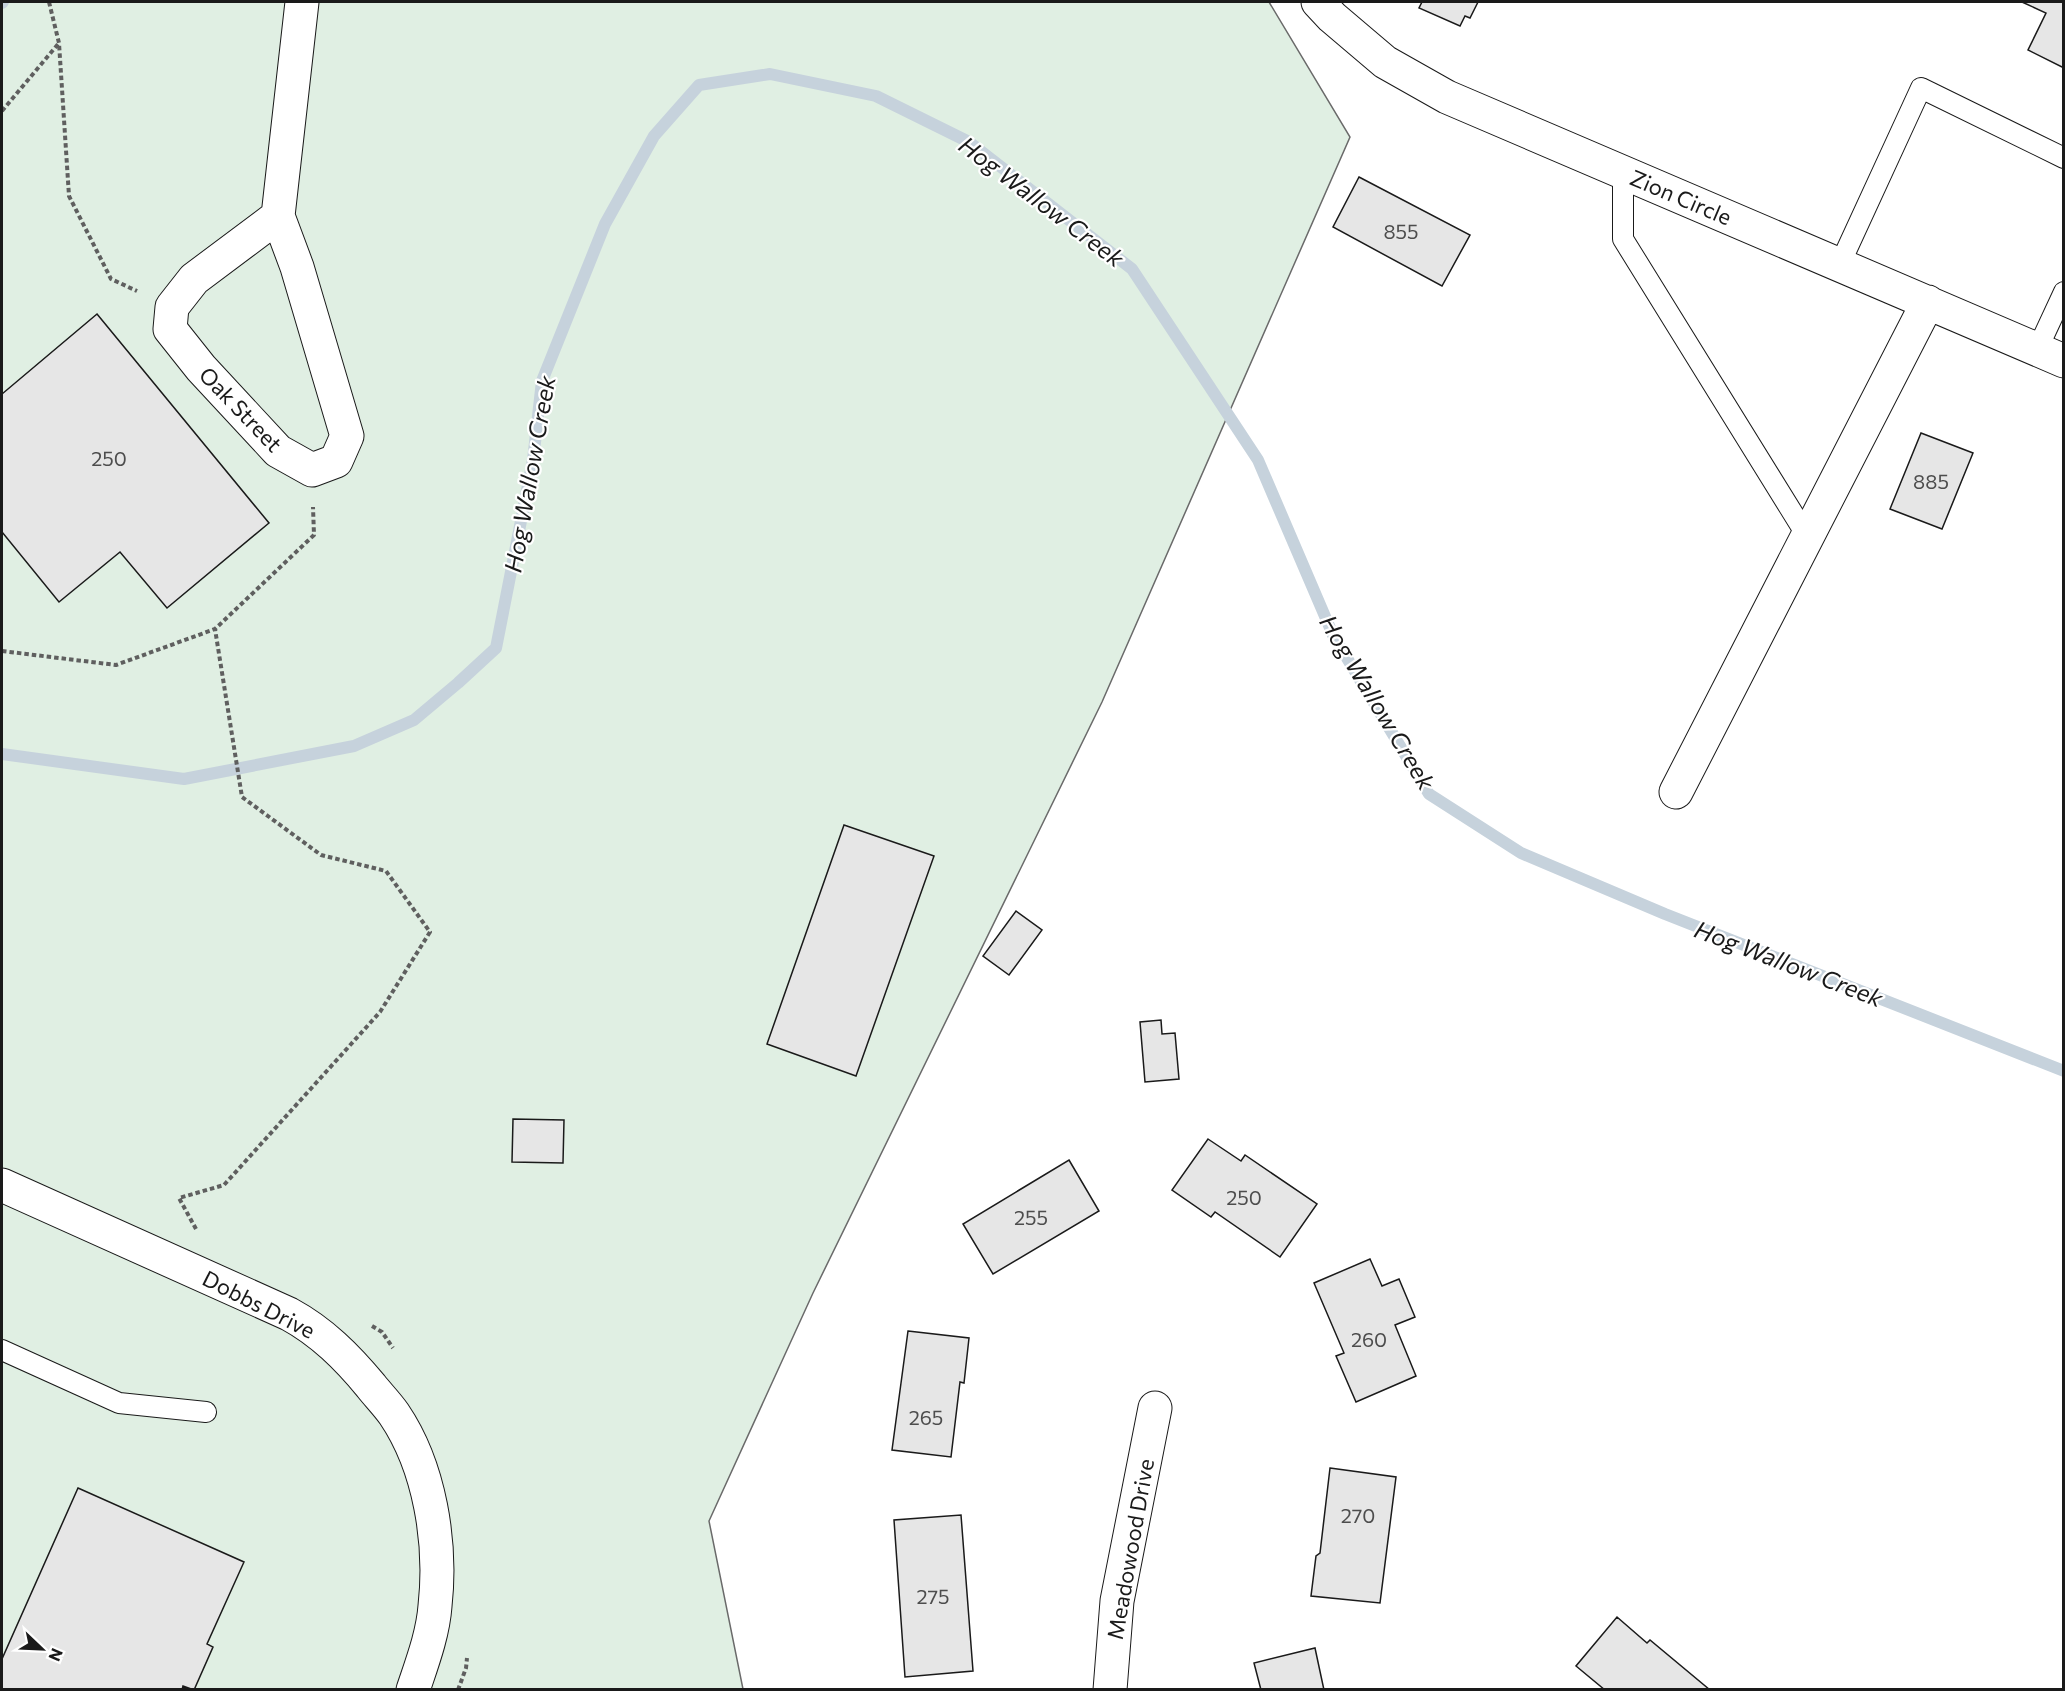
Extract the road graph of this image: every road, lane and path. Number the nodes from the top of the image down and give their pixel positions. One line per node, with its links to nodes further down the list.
1 (49, 2): 4 (path)
2 (302, 2): 8 (street)
3 (1318, 2): 7 (street, Zion Circle)
4 (59, 42): 5 (path); 10 (path)
5 (2, 111)
6 (2064, 158): 9 (lane)
7 (1623, 172): 9 (street, Zion Circle); 15 (lane)
8 (278, 216): 14 (street); 14 (street, Oak Street)
9 (1840, 264): 12 (street, Zion Circle)
10 (111, 279)
11 (2064, 292): 13 (lane)
12 (1928, 302): 13 (street, Zion Circle); 15 (street)
13 (2050, 355)
14 (312, 470): 16 (path)
15 (1807, 536): 18 (street)
16 (215, 629): 17 (path); 20 (path)
17 (2, 651)
18 (1676, 792)
19 (2, 1185): 24 (street, Dobbs Drive)
20 (199, 1234)
21 (2, 1350): 23 (lane)
22 (1155, 1408): 25 (street, Meadowood Drive)
23 (206, 1412)
24 (412, 1689)
25 (1110, 1689)

